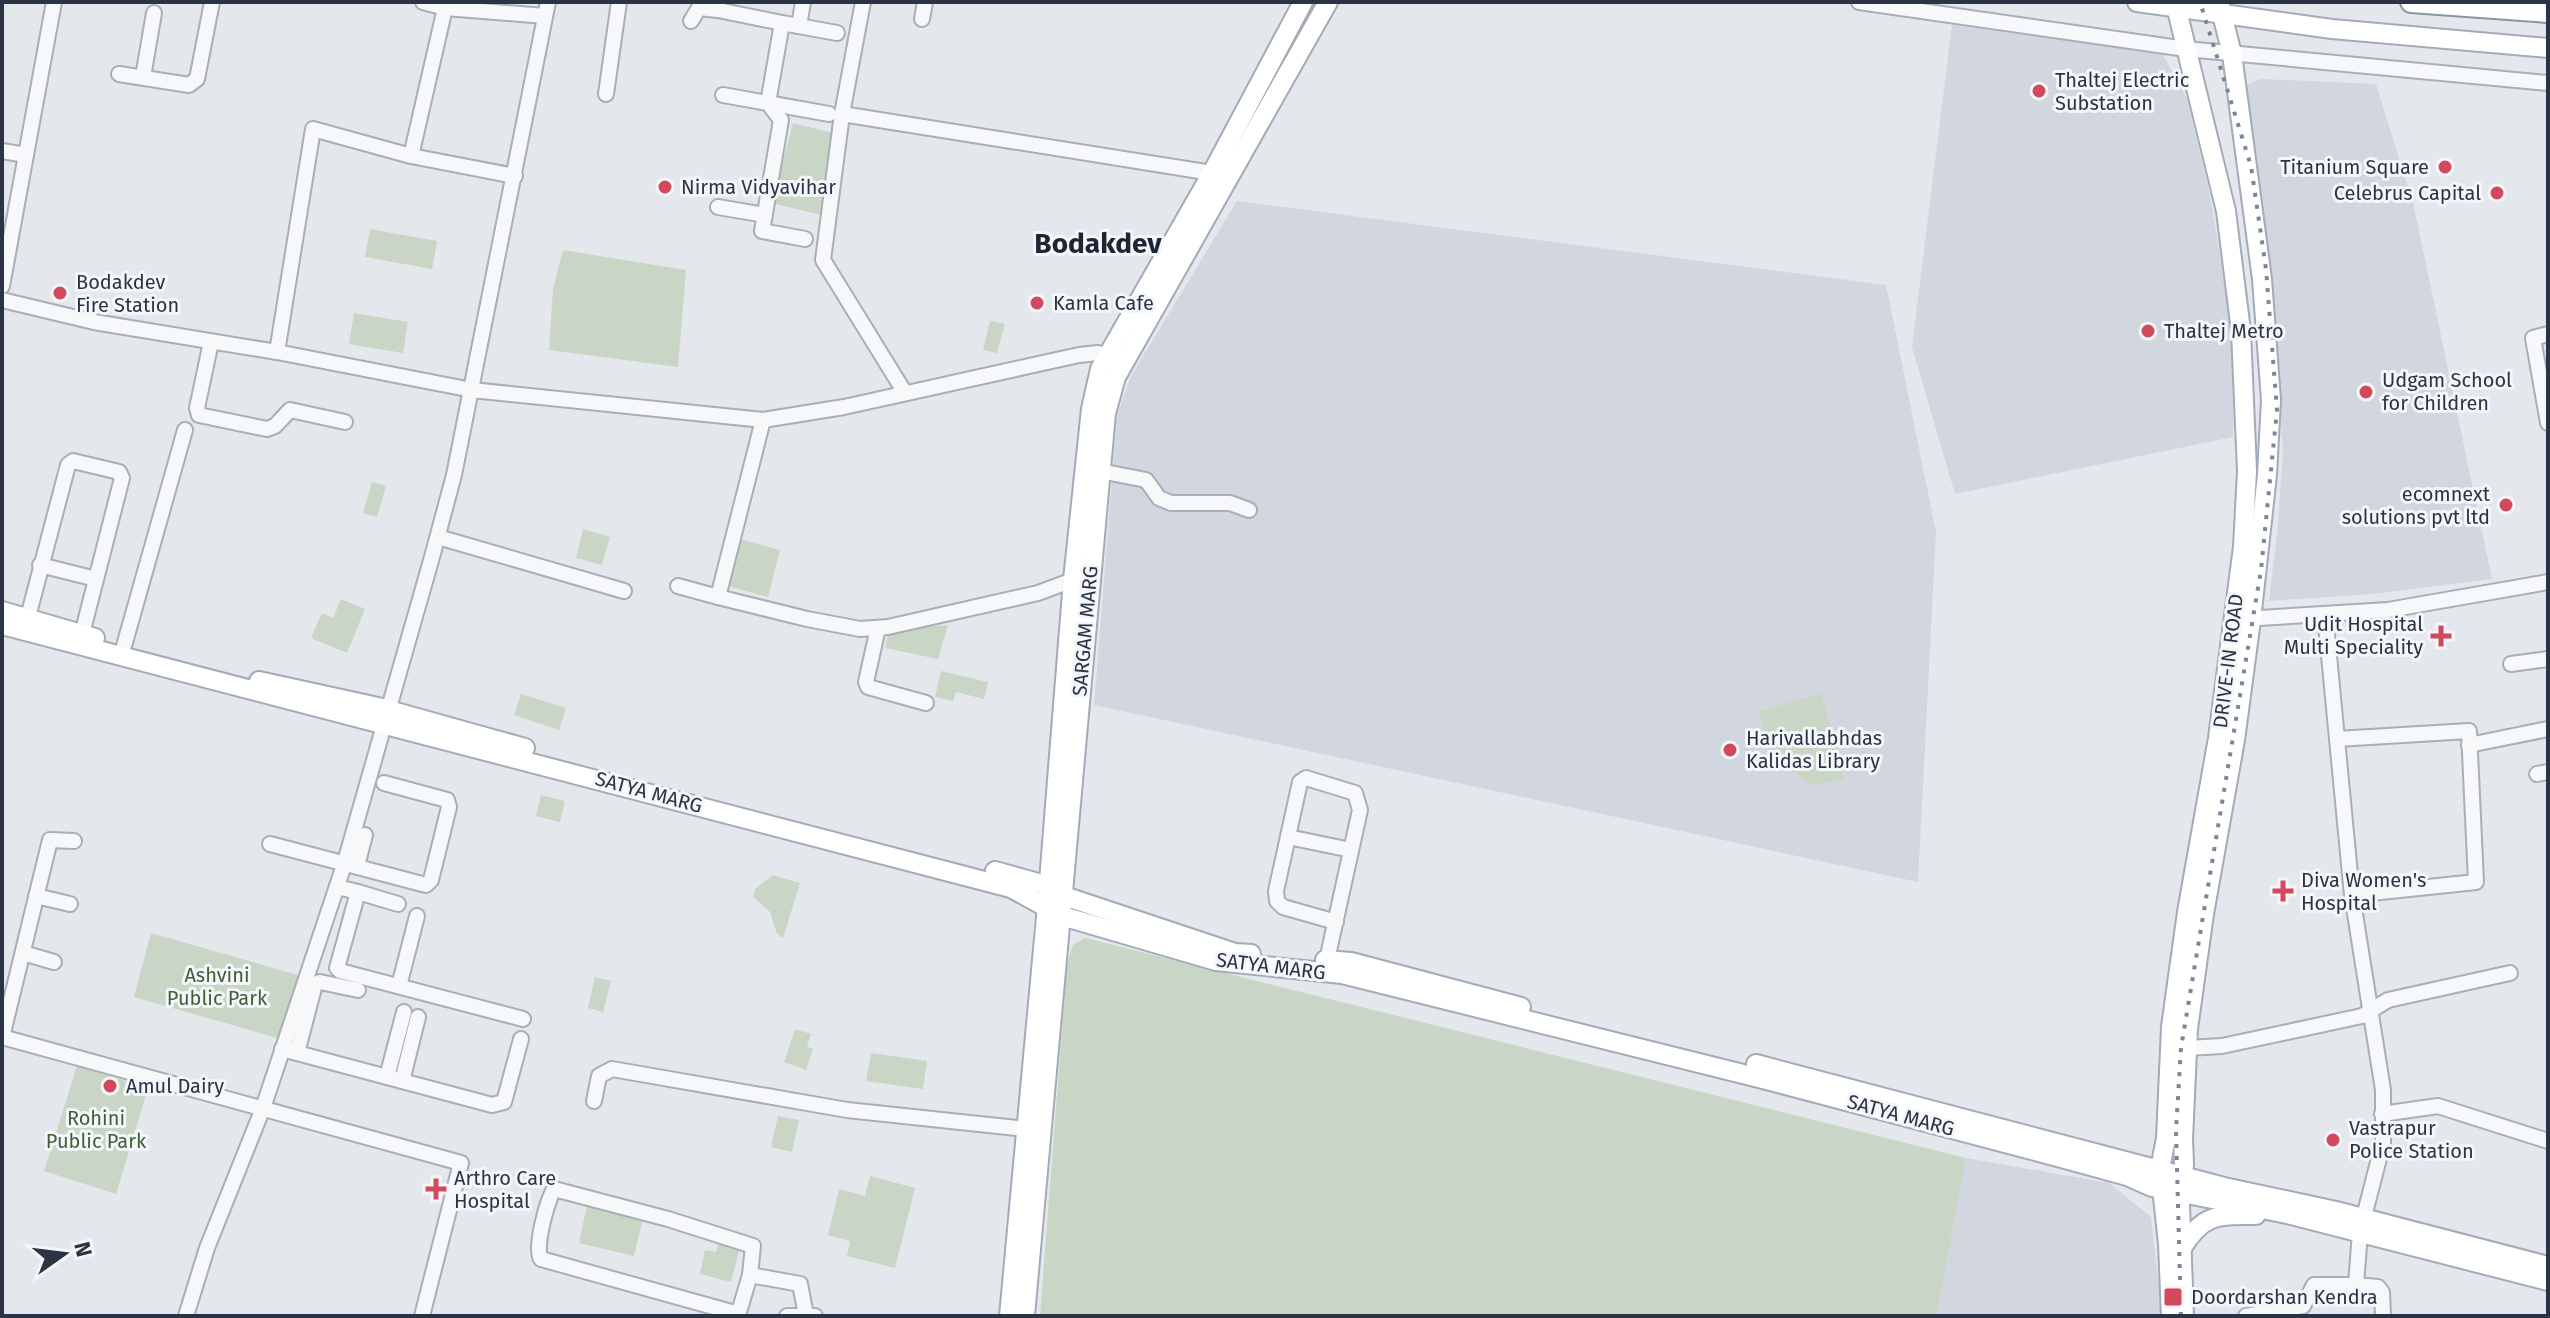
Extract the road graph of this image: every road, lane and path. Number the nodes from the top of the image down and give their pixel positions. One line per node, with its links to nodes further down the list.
1 (54, 2): 36 (street)
2 (212, 2): 29 (street)
3 (423, 2): 15 (street)
4 (619, 2): 31 (street)
5 (803, 2): 23 (street)
6 (863, 2): 34 (street)
7 (925, 2): 20 (street)
8 (1303, 2): 39 (main road, SARGAM MARG)
9 (1328, 2): 39 (main road, SARGAM MARG)
10 (1859, 2): 26 (street)
11 (2137, 2): 13 (main road)
12 (2411, 2): 18 (highway)
13 (2175, 5): 16 (main road); 26 (main road, DRIVE-IN ROAD)
14 (719, 6): 21 (street); 22 (street)
15 (445, 8): 17 (street); 37 (street)
16 (2221, 8): 25 (main road); 27 (main road, DRIVE-IN ROAD)
17 (547, 9): 38 (street)
18 (2548, 12)
19 (154, 13): 29 (street)
20 (922, 19)
21 (691, 21)
22 (782, 23): 23 (street); 33 (street)
23 (799, 26): 24 (street)
24 (837, 33)
25 (2548, 48)
26 (2186, 49): 27 (street); 68 (main road, DRIVE-IN ROAD)
27 (2232, 54): 30 (street); 68 (main road, DRIVE-IN ROAD)
28 (119, 74): 29 (street)
29 (143, 77)
30 (2548, 83)
31 (606, 94)
32 (723, 95): 33 (street)
33 (768, 103): 34 (street); 41 (street)
34 (836, 114): 39 (street); 50 (street)
35 (2, 151): 36 (street)
36 (26, 155): 43 (street)
37 (411, 156): 38 (street); 47 (street)
38 (515, 176): 49 (street)
39 (1220, 178): 48 (main road, SARGAM MARG)
40 (718, 207): 41 (street)
41 (765, 215): 42 (street)
42 (805, 239)
43 (2, 286)
44 (2, 300): 46 (street)
45 (2548, 334): 53 (street)
46 (211, 342): 47 (street); 52 (street)
47 (277, 352): 49 (street)
48 (1116, 359): 50 (street); 55 (main road, SARGAM MARG); 60 (main road, SARGAM MARG)
49 (472, 390): 51 (street); 57 (street)
50 (905, 393): 51 (street)
51 (763, 420): 64 (street)
52 (345, 422)
53 (2548, 423)
54 (185, 430): 72 (street)
55 (1100, 471): 56 (street); 88 (main road, SARGAM MARG)
56 (1249, 510)
57 (438, 537): 63 (street); 76 (street)
58 (40, 565): 59 (street); 59 (street); 67 (street)
59 (96, 579): 71 (street)
60 (1073, 580): 70 (street); 88 (main road, SARGAM MARG)
61 (2548, 582): 66 (street)
62 (678, 586): 64 (street)
63 (624, 591)
64 (718, 597): 70 (street)
65 (2, 611): 67 (main road, SATYA MARG)
66 (2325, 614): 68 (street); 78 (street)
67 (28, 617): 71 (main road, SATYA MARG)
68 (2242, 618): 112 (main road, DRIVE-IN ROAD); 121 (main road, DRIVE-IN ROAD)
69 (2, 625): 76 (main road, SATYA MARG)
70 (878, 628): 75 (street)
71 (82, 634): 72 (main road, SATYA MARG)
72 (124, 646): 76 (main road, SATYA MARG)
73 (2548, 659): 74 (street)
74 (2511, 664)
75 (926, 703)
76 (387, 718): 86 (street); 88 (main road, SATYA MARG); 94 (main road, SATYA MARG)
77 (2548, 729): 79 (street)
78 (2337, 739): 79 (street); 90 (street)
79 (2469, 745): 90 (street)
80 (384, 783): 86 (street)
81 (365, 835): 86 (street)
82 (1288, 837): 85 (street); 85 (street); 96 (street)
83 (74, 841): 91 (street)
84 (270, 844): 86 (street)
85 (1351, 850): 96 (street)
86 (351, 864): 87 (street)
87 (337, 887): 89 (street); 98 (street)
88 (1056, 891): 94 (main road, SARGAM MARG); 99 (main road, SATYA MARG)
89 (358, 892): 93 (street); 101 (street)
90 (2352, 895): 107 (street)
91 (36, 896): 92 (street); 97 (street)
92 (70, 904)
93 (398, 904)
94 (1055, 911): 105 (main road, SATYA MARG); 119 (main road, SARGAM MARG); 137 (main road, SARGAM MARG)
95 (417, 916): 103 (street)
96 (1336, 922): 99 (street)
97 (23, 953): 100 (street); 110 (street)
98 (314, 955): 101 (street); 106 (street)
99 (1327, 960): 105 (main road, SATYA MARG)
100 (54, 962)
101 (339, 962): 103 (street)
102 (2510, 973): 107 (street)
103 (399, 986): 109 (street)
104 (358, 990): 106 (street)
105 (1428, 990): 121 (main road, SATYA MARG); 123 (main road, SATYA MARG)
106 (305, 999): 113 (street); 114 (street)
107 (2370, 1011): 112 (street); 118 (street)
108 (411, 1014): 115 (street)
109 (523, 1019)
110 (2, 1037): 117 (street)
111 (521, 1039): 115 (street)
112 (2187, 1048): 122 (main road, DRIVE-IN ROAD)
113 (282, 1049): 114 (street); 117 (street)
114 (297, 1053): 115 (street)
115 (394, 1079)
116 (594, 1101): 119 (street)
117 (263, 1108): 132 (street); 133 (street)
118 (2382, 1114): 120 (street); 125 (street)
119 (1026, 1129): 136 (main road, SARGAM MARG)
120 (2548, 1141)
121 (2160, 1169): 122 (main road, SATYA MARG); 123 (main road, DRIVE-IN ROAD)
122 (2182, 1185): 123 (main road, SATYA MARG); 124 (main road, SATYA MARG); 125 (main road, SATYA MARG); 126 (main road, DRIVE-IN ROAD)
123 (2160, 1189): 138 (main road, DRIVE-IN ROAD)
124 (2287, 1214): 125 (main road, SATYA MARG); 126 (main road)
125 (2362, 1225): 127 (main road, SATYA MARG); 129 (main road, SATYA MARG); 130 (street)
126 (2182, 1248): 139 (main road, DRIVE-IN ROAD)
127 (2548, 1266)
128 (750, 1275): 128 (street); 131 (street)
129 (2548, 1281)
130 (2356, 1285): 140 (street); 141 (street)
131 (806, 1315): 134 (street); 135 (street)
132 (186, 1316)
133 (422, 1316)
134 (787, 1316)
135 (815, 1316)
136 (1009, 1316)
137 (1025, 1316)
138 (2171, 1316)
139 (2184, 1316)
140 (2246, 1316)
141 (2383, 1316)

